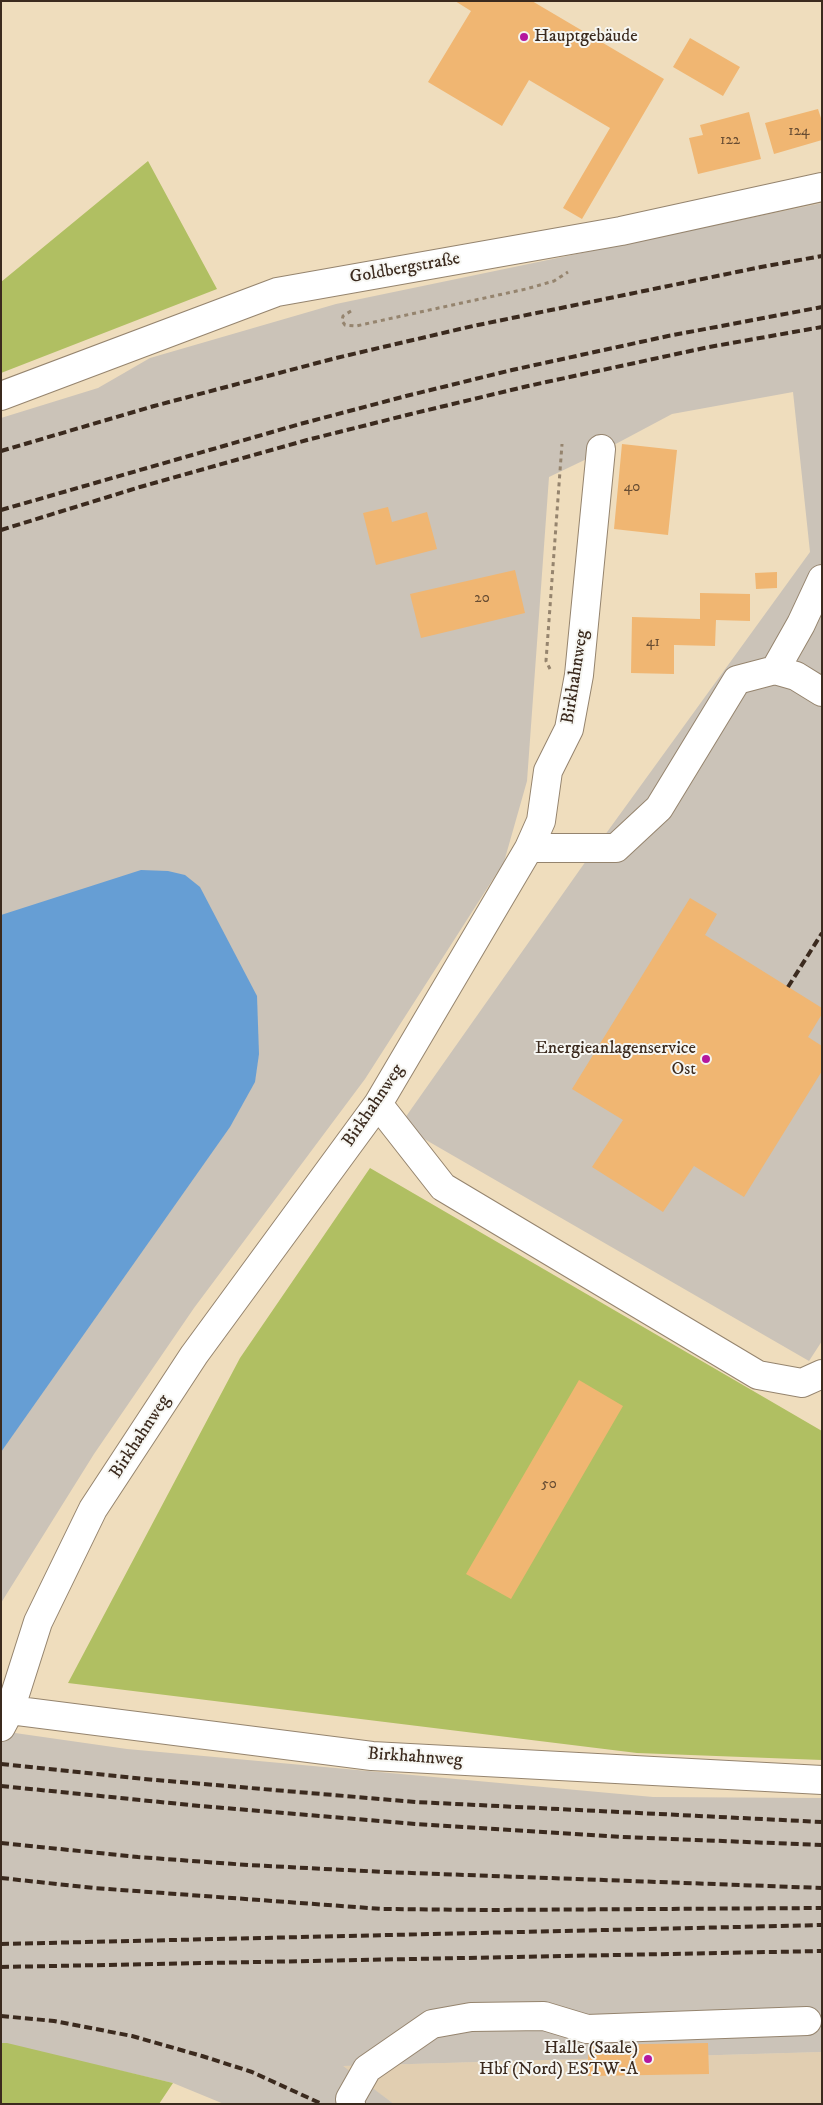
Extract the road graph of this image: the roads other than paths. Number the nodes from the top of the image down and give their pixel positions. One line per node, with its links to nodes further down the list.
1 (822, 187): 2 (street, Goldbergstraße)
2 (1, 396)
3 (601, 449): 7 (street, Birkhahnweg)
4 (822, 579): 5 (street)
5 (775, 670): 6 (street); 7 (street)
6 (822, 692)
7 (529, 848): 8 (street, Birkhahnweg)
8 (378, 1104): 9 (street); 10 (street, Birkhahnweg)
9 (822, 1374)
10 (6, 1719): 11 (street, Birkhahnweg)
11 (822, 1780)
12 (807, 2020): 13 (street)
13 (351, 2104)

